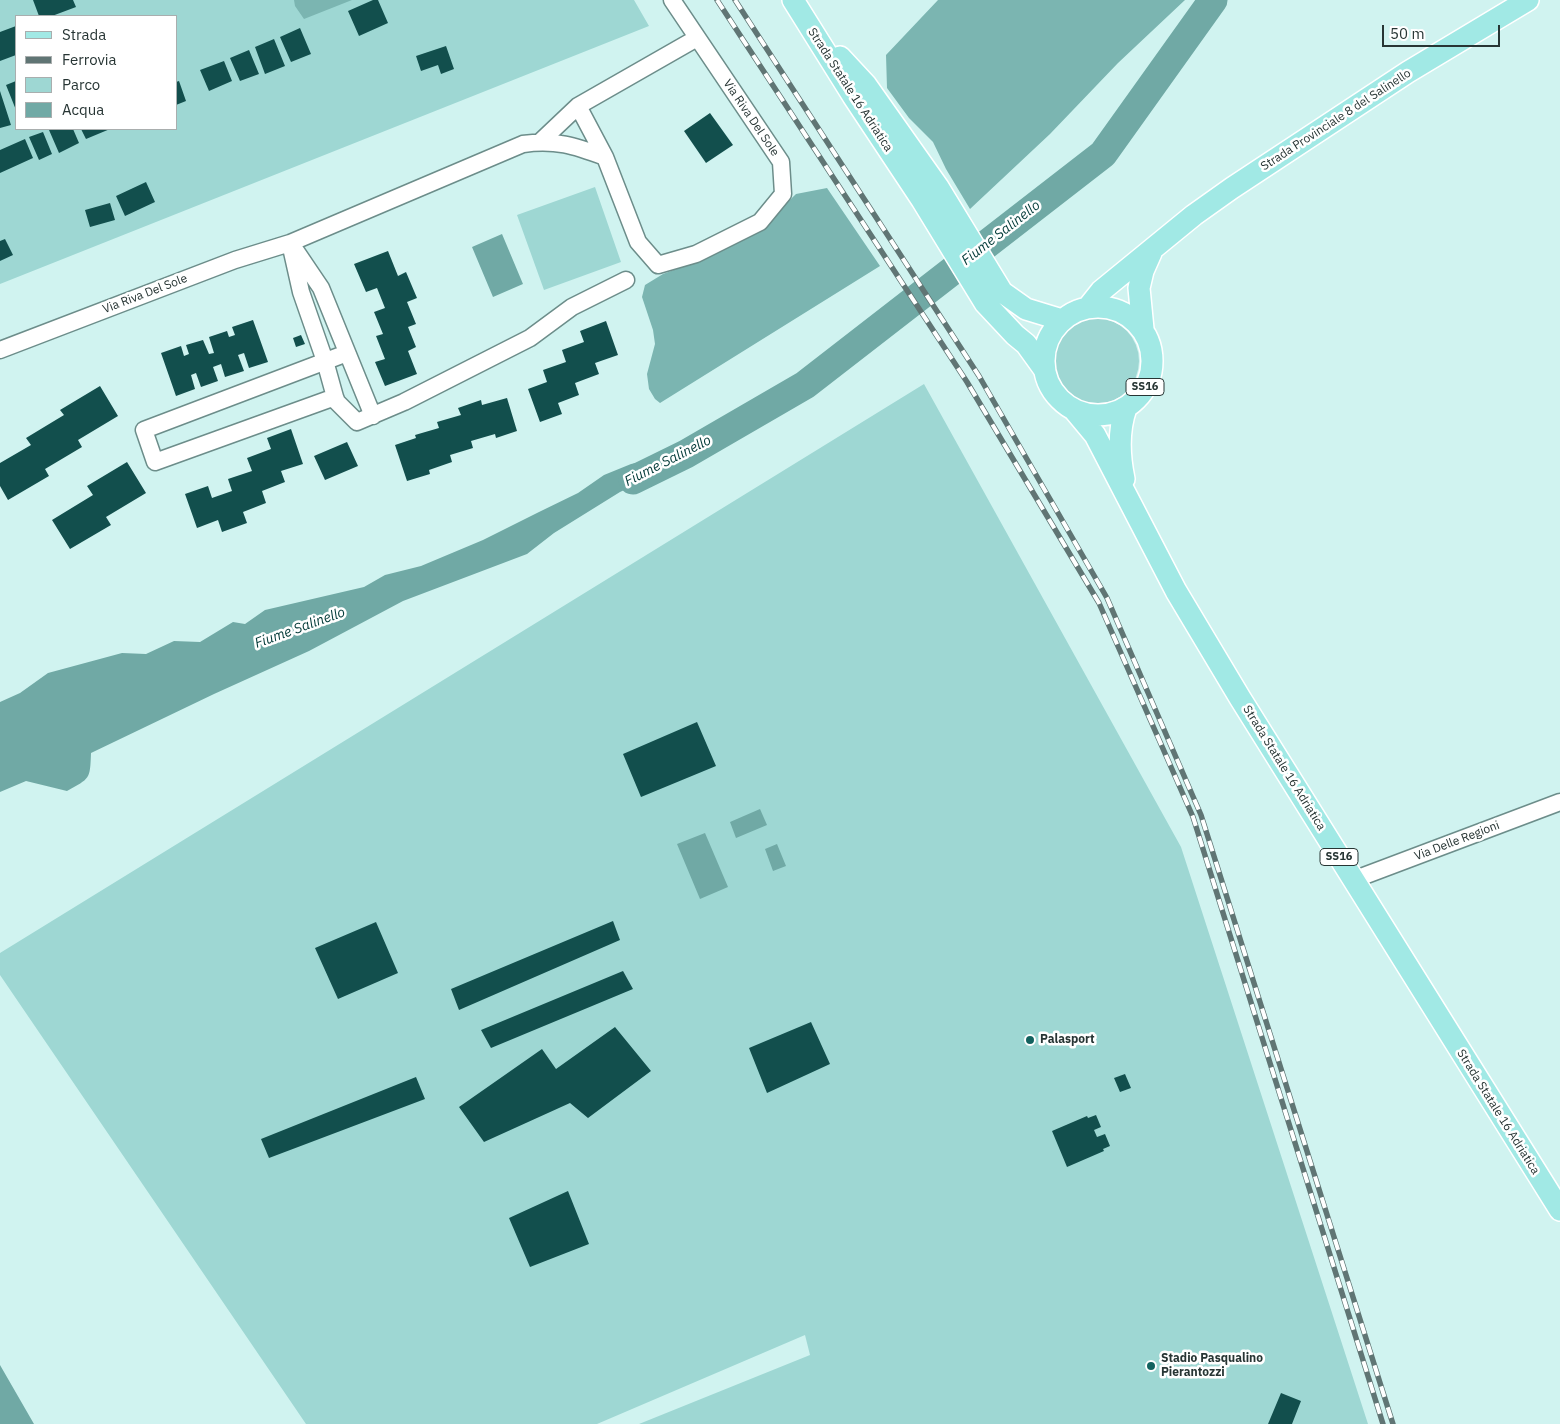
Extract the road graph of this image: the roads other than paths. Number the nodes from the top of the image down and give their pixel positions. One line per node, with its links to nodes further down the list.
1 (672, 0): 4 (street)
2 (793, 0): 8 (main road, Strada Statale 16 Adriatica / SS16)
3 (1528, 0): 10 (main road, Strada Provinciale 8 del Salinello)
4 (697, 38): 5 (street); 7 (street, Via Riva Del Sole)
5 (578, 106): 6 (street); 7 (street, Via Riva Del Sole)
6 (540, 142): 7 (street, Via Riva Del Sole); 9 (street, Via Riva Del Sole)
7 (605, 157)
8 (930, 194): 13 (main road, Strada Statale 16 Adriatica / SS16); 18 (main road, Strada Statale 16 Adriatica / SS16)
9 (290, 243): 15 (street, Via Riva Del Sole); 16 (street); 17 (street)
10 (1152, 250): 12 (main road, Strada Provinciale 8 del Salinello); 14 (main road, Strada Provinciale 8 del Salinello)
11 (626, 280): 22 (street)
12 (1089, 306): 13 (main road, Strada Statale 16 Adriatica / SS16); 14 (main road, SS16)
13 (1062, 320): 18 (main road, Strada Statale 16 Adriatica / SS16)
14 (1143, 329): 20 (main road, SS16)
15 (0, 350)
16 (348, 352): 17 (street); 22 (street)
17 (325, 361): 19 (street); 19 (street)
18 (1044, 369): 21 (main road, Strada Statale 16 Adriatica / SS16)
19 (335, 397): 22 (street)
20 (1126, 408): 21 (main road, SS16); 23 (main road, Strada Statale 16 Adriatica / SS16)
21 (1075, 411): 23 (main road, Strada Statale 16 Adriatica / SS16)
22 (373, 416)
23 (1128, 499): 25 (main road, Strada Statale 16 Adriatica / SS16)
24 (1560, 802): 25 (street, Via Delle Regioni)
25 (1353, 880): 26 (main road, Strada Statale 16 Adriatica / SS16)
26 (1560, 1210)

